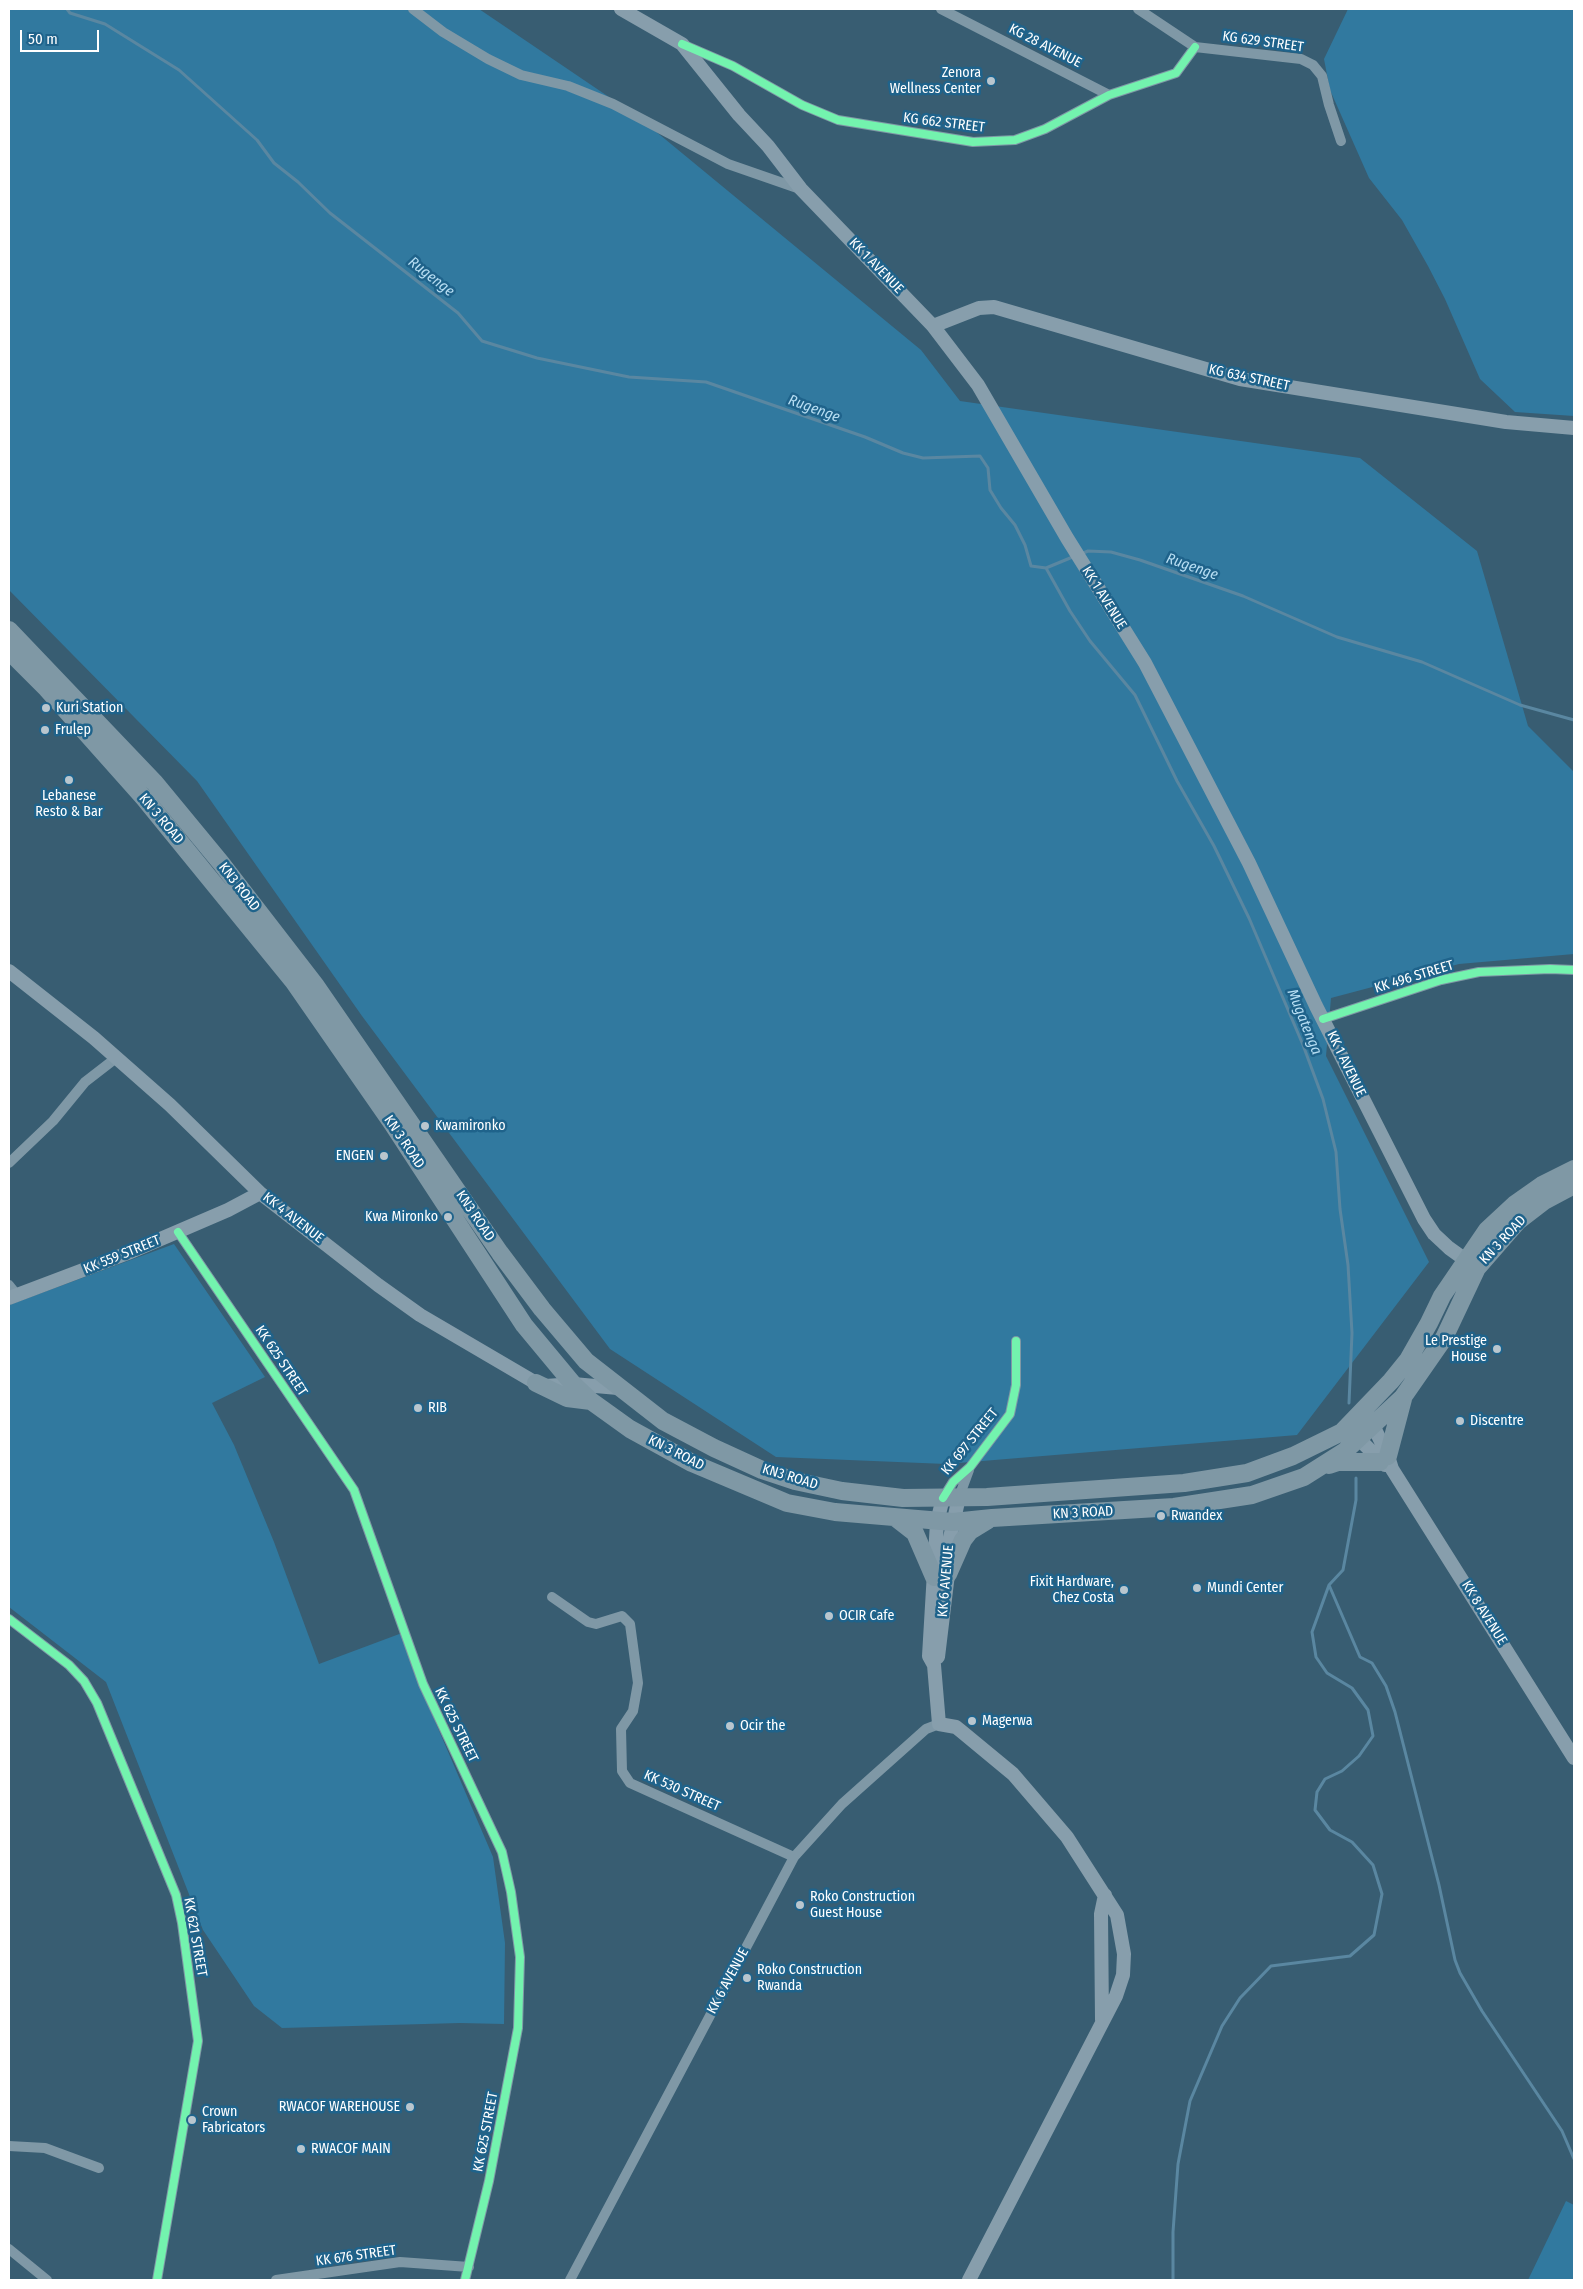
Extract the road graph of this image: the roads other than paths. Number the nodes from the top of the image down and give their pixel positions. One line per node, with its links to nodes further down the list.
1 (413, 9): 9 (street)
2 (621, 9): 5 (main road, KK 1 AVENUE)
3 (941, 9): 7 (street, KG 28 AVENUE)
4 (1138, 9): 6 (street, KG 629 STREET)
5 (682, 44): 7 (street, KG 662 STREET); 9 (main road, KK 1 AVENUE)
6 (1195, 48): 7 (street, KG 662 STREET); 8 (street, KG 629 STREET)
7 (1109, 95)
8 (1341, 141)
9 (801, 189): 10 (main road, KK 1 AVENUE)
10 (933, 326): 11 (main road, KG 634 STREET); 17 (main road, KK 1 AVENUE)
11 (1574, 428)
12 (9, 630): 14 (highway, KN3 ROAD)
13 (9, 652): 14 (highway, KN 3 ROAD)
14 (52, 684): 27 (highway, KN 3 ROAD); 30 (highway, KN3 ROAD)
15 (1574, 970): 17 (street, KK 496 STREET)
16 (9, 971): 18 (main road, KK 4 AVENUE)
17 (1323, 1019): 24 (main road, KK 1 AVENUE)
18 (116, 1058): 19 (street); 22 (main road, KK 4 AVENUE)
19 (9, 1163)
20 (1574, 1169): 24 (highway, KN 3 ROAD)
21 (1574, 1186): 24 (highway, KN 3 ROAD)
22 (260, 1193): 23 (main road, KK 559 STREET); 28 (main road, KK 4 AVENUE)
23 (178, 1232): 25 (main road, KK 559 STREET); 56 (street, KK 625 STREET)
24 (1471, 1264): 31 (highway, KN 3 ROAD); 33 (highway, KN 3 ROAD)
25 (12, 1293)
26 (1016, 1341): 38 (street, KK 697 STREET)
27 (554, 1363): 28 (highway); 29 (highway, KN 3 ROAD)
28 (541, 1384): 29 (main road); 32 (highway)
29 (573, 1384): 30 (main road); 32 (highway, KN 3 ROAD)
30 (618, 1388): 41 (highway, KN3 ROAD)
31 (1403, 1397): 34 (highway, KN 3 ROAD); 37 (highway)
32 (591, 1401): 42 (highway, KN 3 ROAD)
33 (1365, 1409): 34 (main road, KK 8 AVENUE); 35 (highway, KN 3 ROAD)
34 (1373, 1426): 36 (highway, KN 3 ROAD); 37 (main road, KK 8 AVENUE)
35 (1342, 1432): 36 (main road, KK 8 AVENUE); 40 (highway, KN 3 ROAD)
36 (1359, 1439): 37 (main road, KK 8 AVENUE); 39 (highway, KN 3 ROAD)
37 (1387, 1462): 39 (highway); 49 (main road, KK 8 AVENUE)
38 (970, 1467): 41 (street, KK 697 STREET); 41 (street, KK 697 STREET)
39 (1317, 1470): 43 (highway, KN 3 ROAD)
40 (1118, 1488): 41 (highway, KN3 ROAD)
41 (951, 1498): 44 (main road, KK 6 AVENUE)
42 (897, 1518): 44 (highway, KN 3 ROAD); 45 (highway)
43 (992, 1518): 44 (highway, KN 3 ROAD); 45 (highway)
44 (945, 1522): 45 (main road, KK 6 AVENUE)
45 (941, 1575): 48 (main road, KK 6 AVENUE)
46 (552, 1597): 50 (street, KK 530 STREET)
47 (9, 1619): 59 (street, KK 621 STREET)
48 (939, 1724): 50 (street, KK 6 AVENUE); 51 (main road)
49 (1574, 1758)
50 (794, 1856): 62 (street, KK 6 AVENUE)
51 (1105, 1895): 52 (main road); 52 (main road)
52 (1102, 2026): 63 (main road)
53 (9, 2146): 54 (street)
54 (99, 2168)
55 (9, 2249): 58 (street)
56 (469, 2267): 57 (street, KK 676 STREET); 61 (street, KK 625 STREET)
57 (328, 2277): 60 (street, KK 676 STREET)
58 (47, 2280)
59 (157, 2280)
60 (276, 2280)
61 (465, 2280)
62 (570, 2280)
63 (971, 2280)

